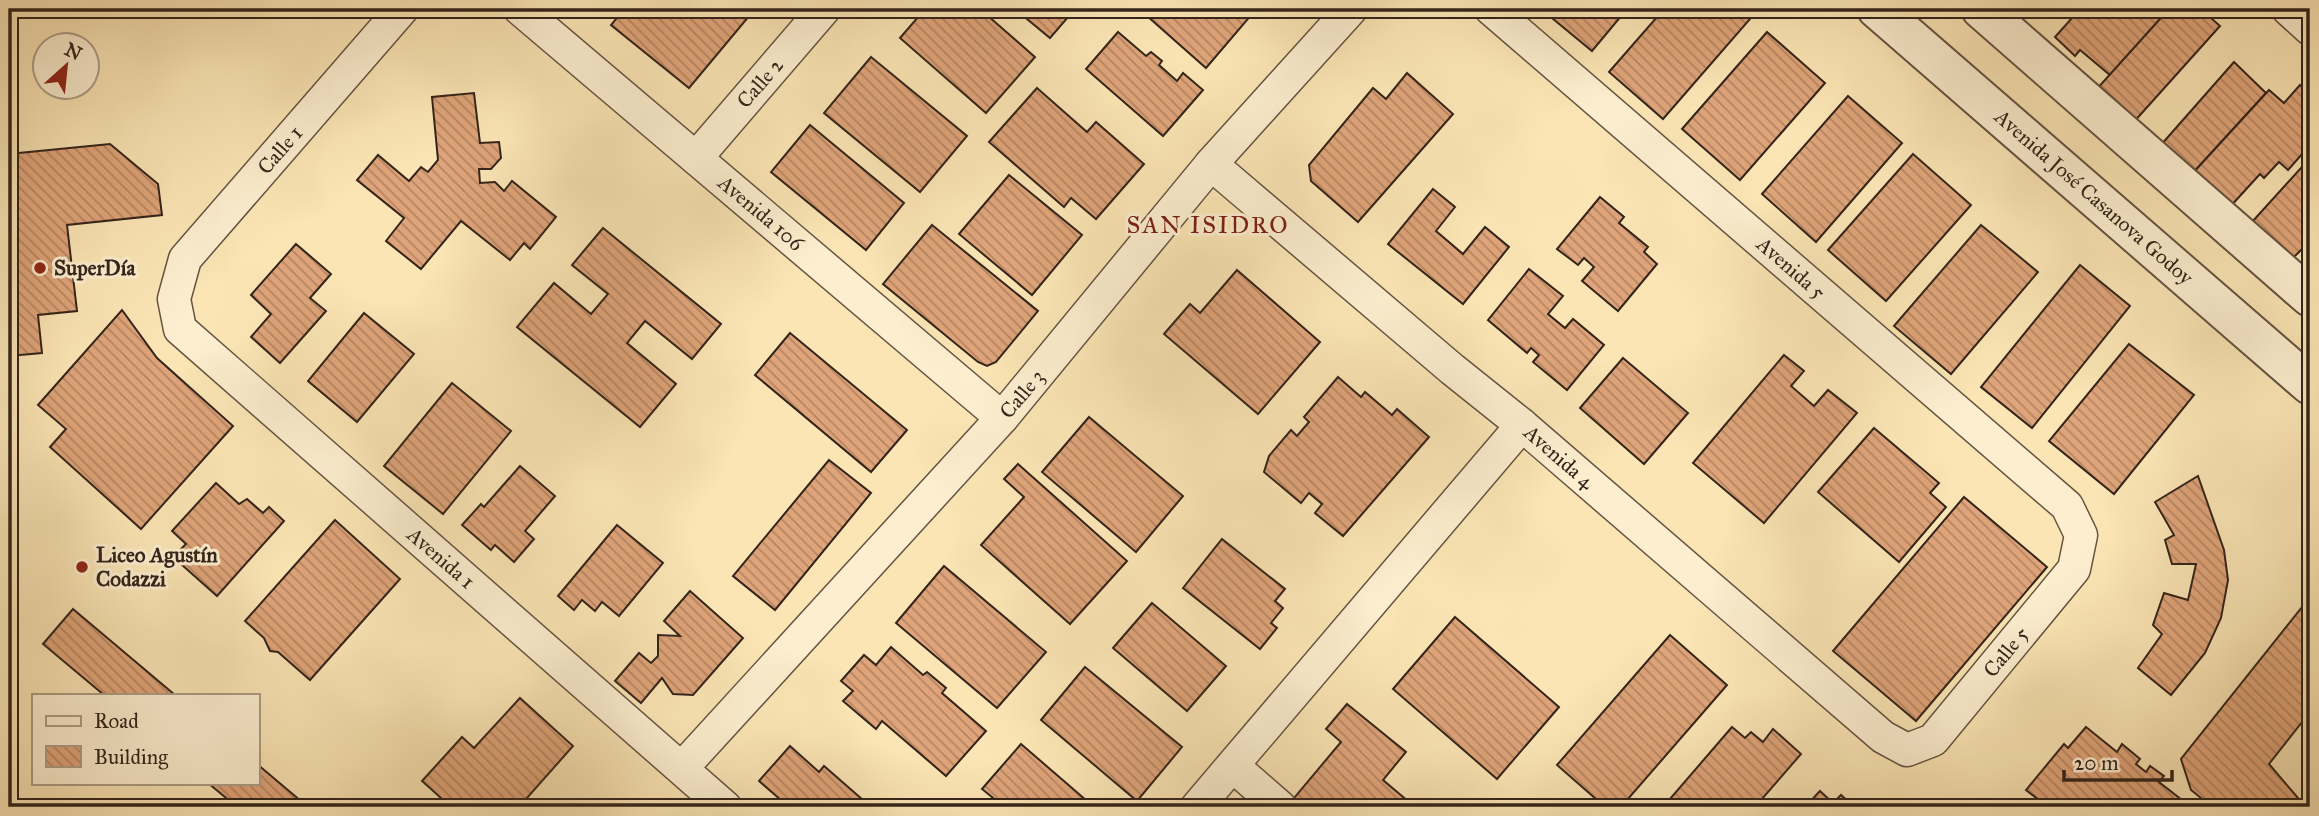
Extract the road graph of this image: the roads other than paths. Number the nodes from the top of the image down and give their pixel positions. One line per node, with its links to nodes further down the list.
1 (402, 9): 13 (street, Calle 1)
2 (520, 9): 10 (street, Avenida 106)
3 (824, 9): 10 (street, Calle 2)
4 (1351, 9): 11 (street, Calle 3)
5 (1491, 9): 17 (street, Avenida 5)
6 (1877, 9): 14 (street, Avenida José Casanova Godoy)
7 (1980, 9): 12 (street)
8 (2288, 9): 9 (street)
9 (2310, 29)
10 (696, 158): 15 (street, Avenida 106)
11 (1211, 164): 15 (street, Calle 3); 16 (street, Avenida 4)
12 (2310, 297)
13 (174, 299): 20 (street, Avenida 1)
14 (2310, 385)
15 (1002, 418): 20 (street, Calle 3)
16 (1522, 425): 18 (street, Avenida 4); 19 (street)
17 (2081, 535): 18 (street, Calle 5)
18 (1907, 750)
19 (1233, 766): 22 (street); 23 (street)
20 (682, 768): 21 (street, Avenida 1)
21 (725, 807)
22 (1197, 807)
23 (1280, 807)

